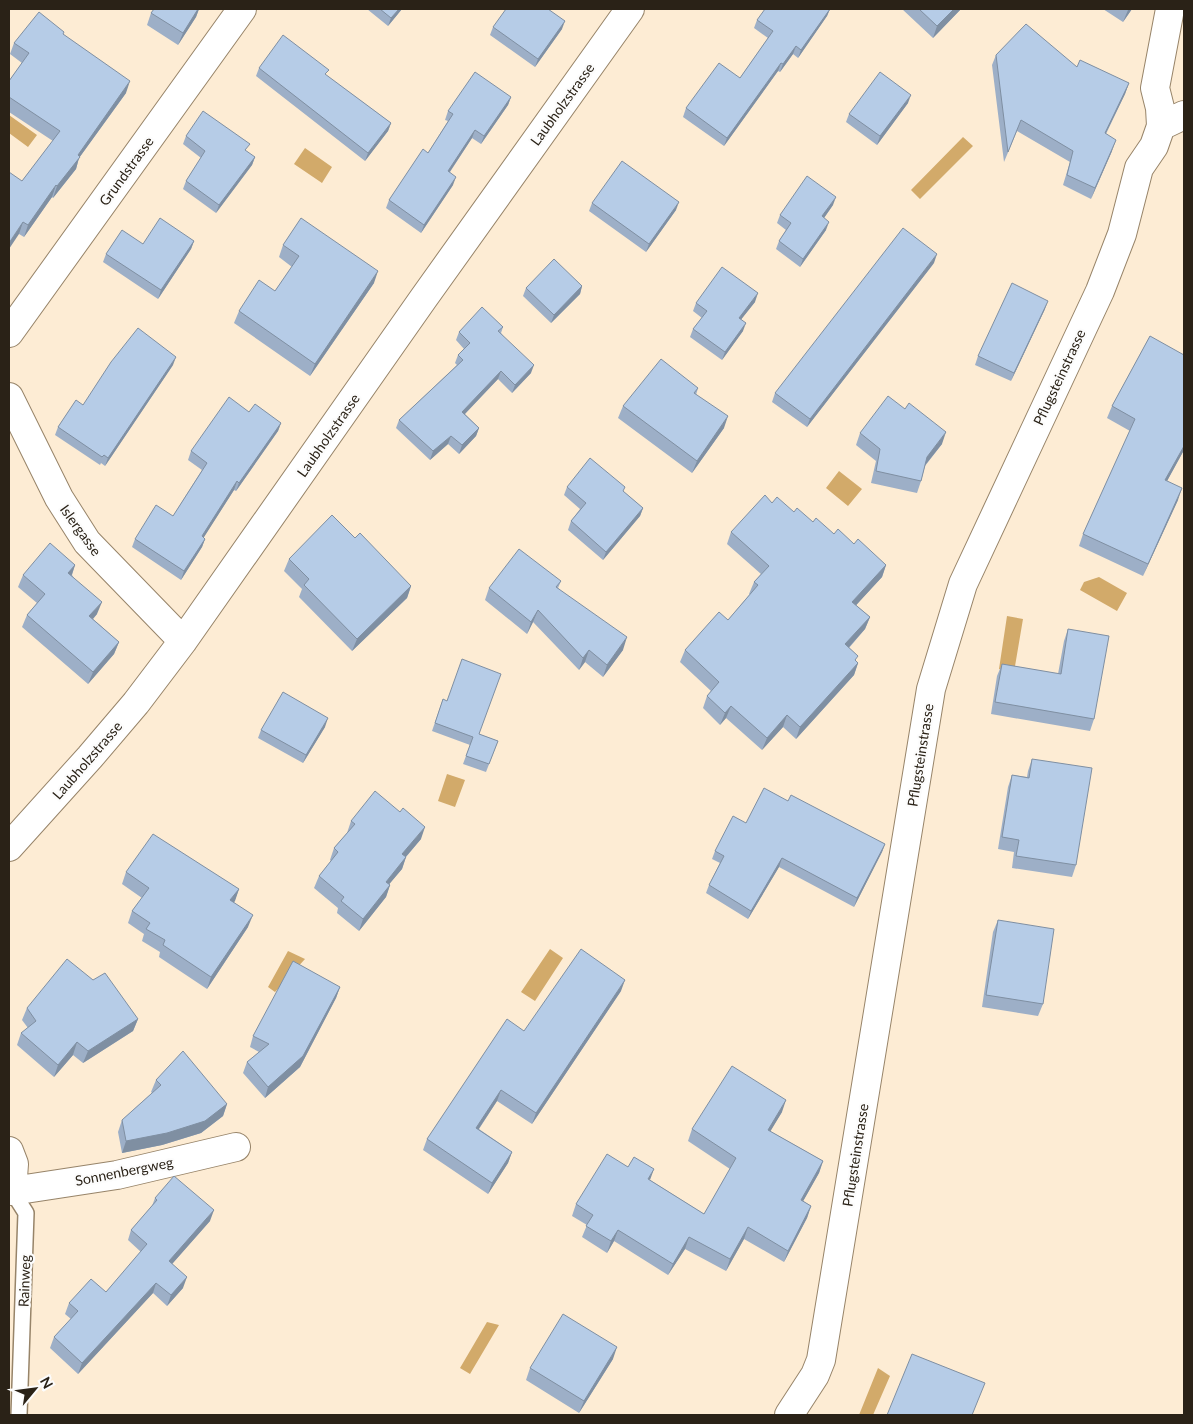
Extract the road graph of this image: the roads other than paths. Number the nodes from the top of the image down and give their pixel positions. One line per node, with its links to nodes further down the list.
1 (242, 9): 5 (street, Grundstrasse)
2 (630, 9): 7 (street, Laubholzstrasse)
3 (1170, 9): 4 (street, Pflugsteinstrasse)
4 (1172, 120): 13 (street, Pflugsteinstrasse)
5 (9, 333)
6 (9, 397): 7 (street, Islergasse)
7 (183, 641): 8 (street, Laubholzstrasse)
8 (9, 847)
9 (236, 1147): 11 (street, Sonnenbergweg)
10 (9, 1151): 11 (street)
11 (10, 1193): 12 (lane, Rainweg)
12 (19, 1415)
13 (789, 1415)

